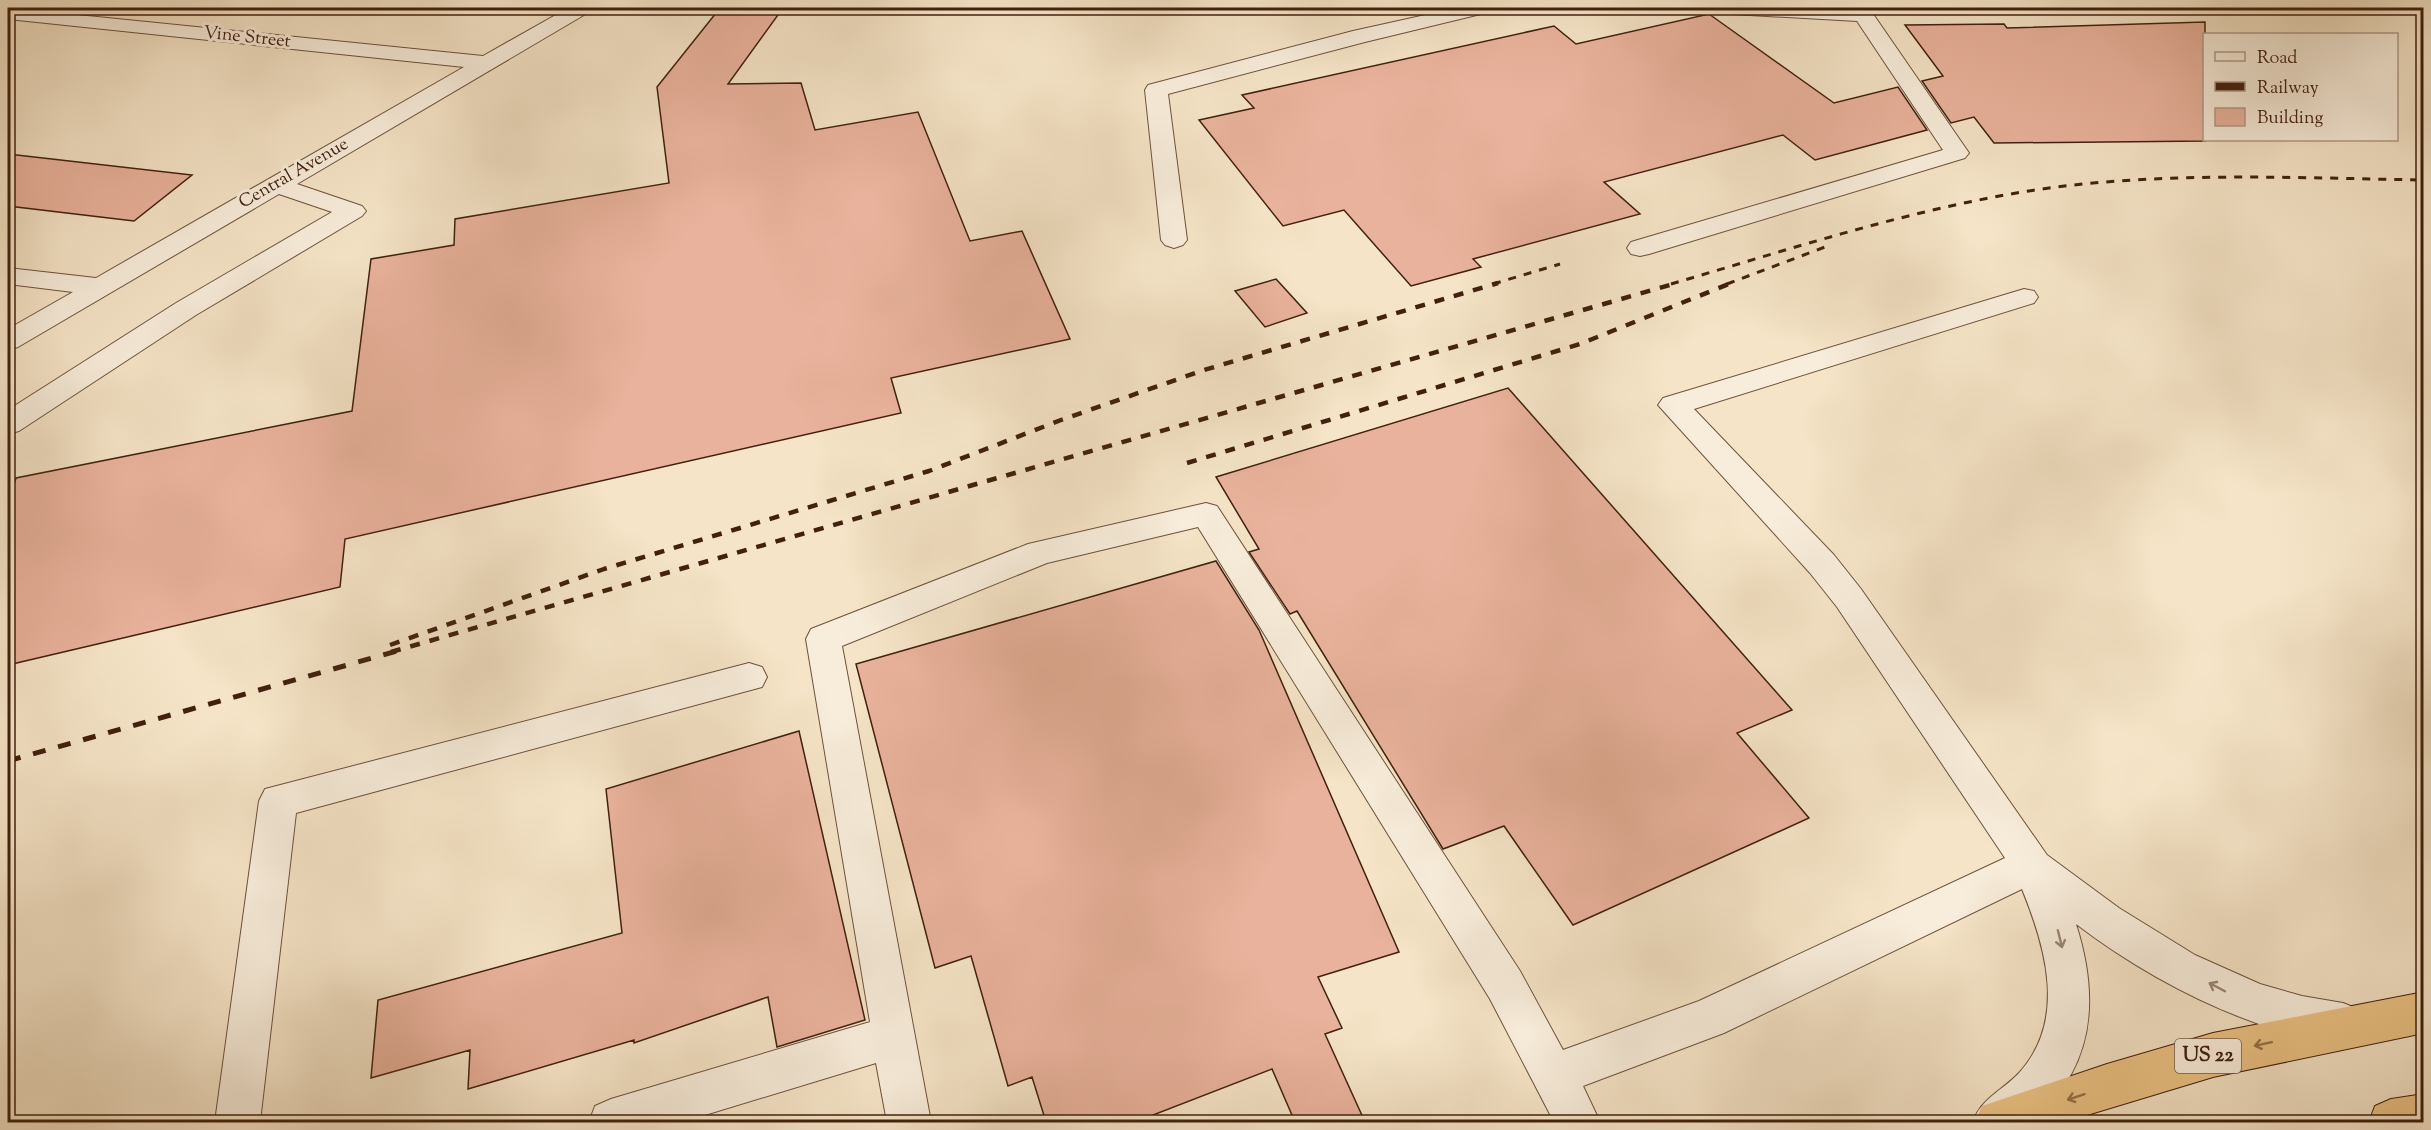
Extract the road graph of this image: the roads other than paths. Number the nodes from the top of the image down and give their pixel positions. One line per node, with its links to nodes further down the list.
1 (582, 8): 5 (street, Central Avenue)
2 (1482, 8): 7 (street)
3 (1732, 8): 8 (street)
4 (8, 12): 5 (street, Vine Street)
5 (486, 63): 6 (street, Central Avenue)
6 (276, 184): 10 (street, Central Avenue); 13 (street)
7 (1174, 240)
8 (1640, 248)
9 (8, 276): 10 (street)
10 (100, 287): 12 (street, Central Avenue)
11 (2024, 297): 15 (street)
12 (8, 341)
13 (8, 424)
14 (749, 677): 21 (street)
15 (2032, 865): 17 (street, one-way to 15); 19 (street); 25 (street, one-way to 25)
16 (2424, 1012): 17 (highway, US 22)
17 (2354, 1025): 25 (highway, US 22, one-way to 25)
18 (894, 1036): 19 (street); 22 (street); 23 (street)
19 (1555, 1075): 24 (street)
20 (2424, 1116): 26 (highway)
21 (237, 1122)
22 (610, 1122)
23 (909, 1122)
24 (1578, 1122)
25 (1997, 1122)
26 (2391, 1122)

